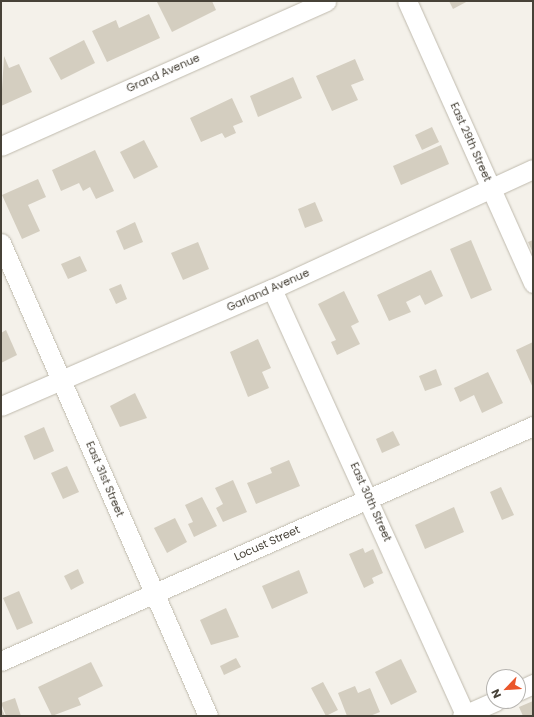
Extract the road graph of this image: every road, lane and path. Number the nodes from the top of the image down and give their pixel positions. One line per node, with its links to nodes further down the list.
1 (326, 1): 3 (street, Grand Avenue)
2 (407, 1): 5 (street, East 29th Street)
3 (1, 146)
4 (533, 169): 5 (street, Garland Avenue)
5 (491, 186): 7 (street, East 29th Street); 8 (street, Garland Avenue)
6 (1, 242): 9 (street, East 31st Street)
7 (533, 283)
8 (272, 289): 9 (street, Garland Avenue); 12 (street, East 30th Street)
9 (62, 379): 10 (street, Garland Avenue); 13 (street, East 31st Street)
10 (1, 406)
11 (533, 426): 12 (street, Locust Street)
12 (370, 498): 13 (street, Locust Street); 17 (street, East 30th Street)
13 (154, 594): 14 (street, Locust Street); 16 (street, East 31st Street)
14 (1, 661)
15 (486, 706): 17 (street)
16 (208, 716)
17 (465, 716)

